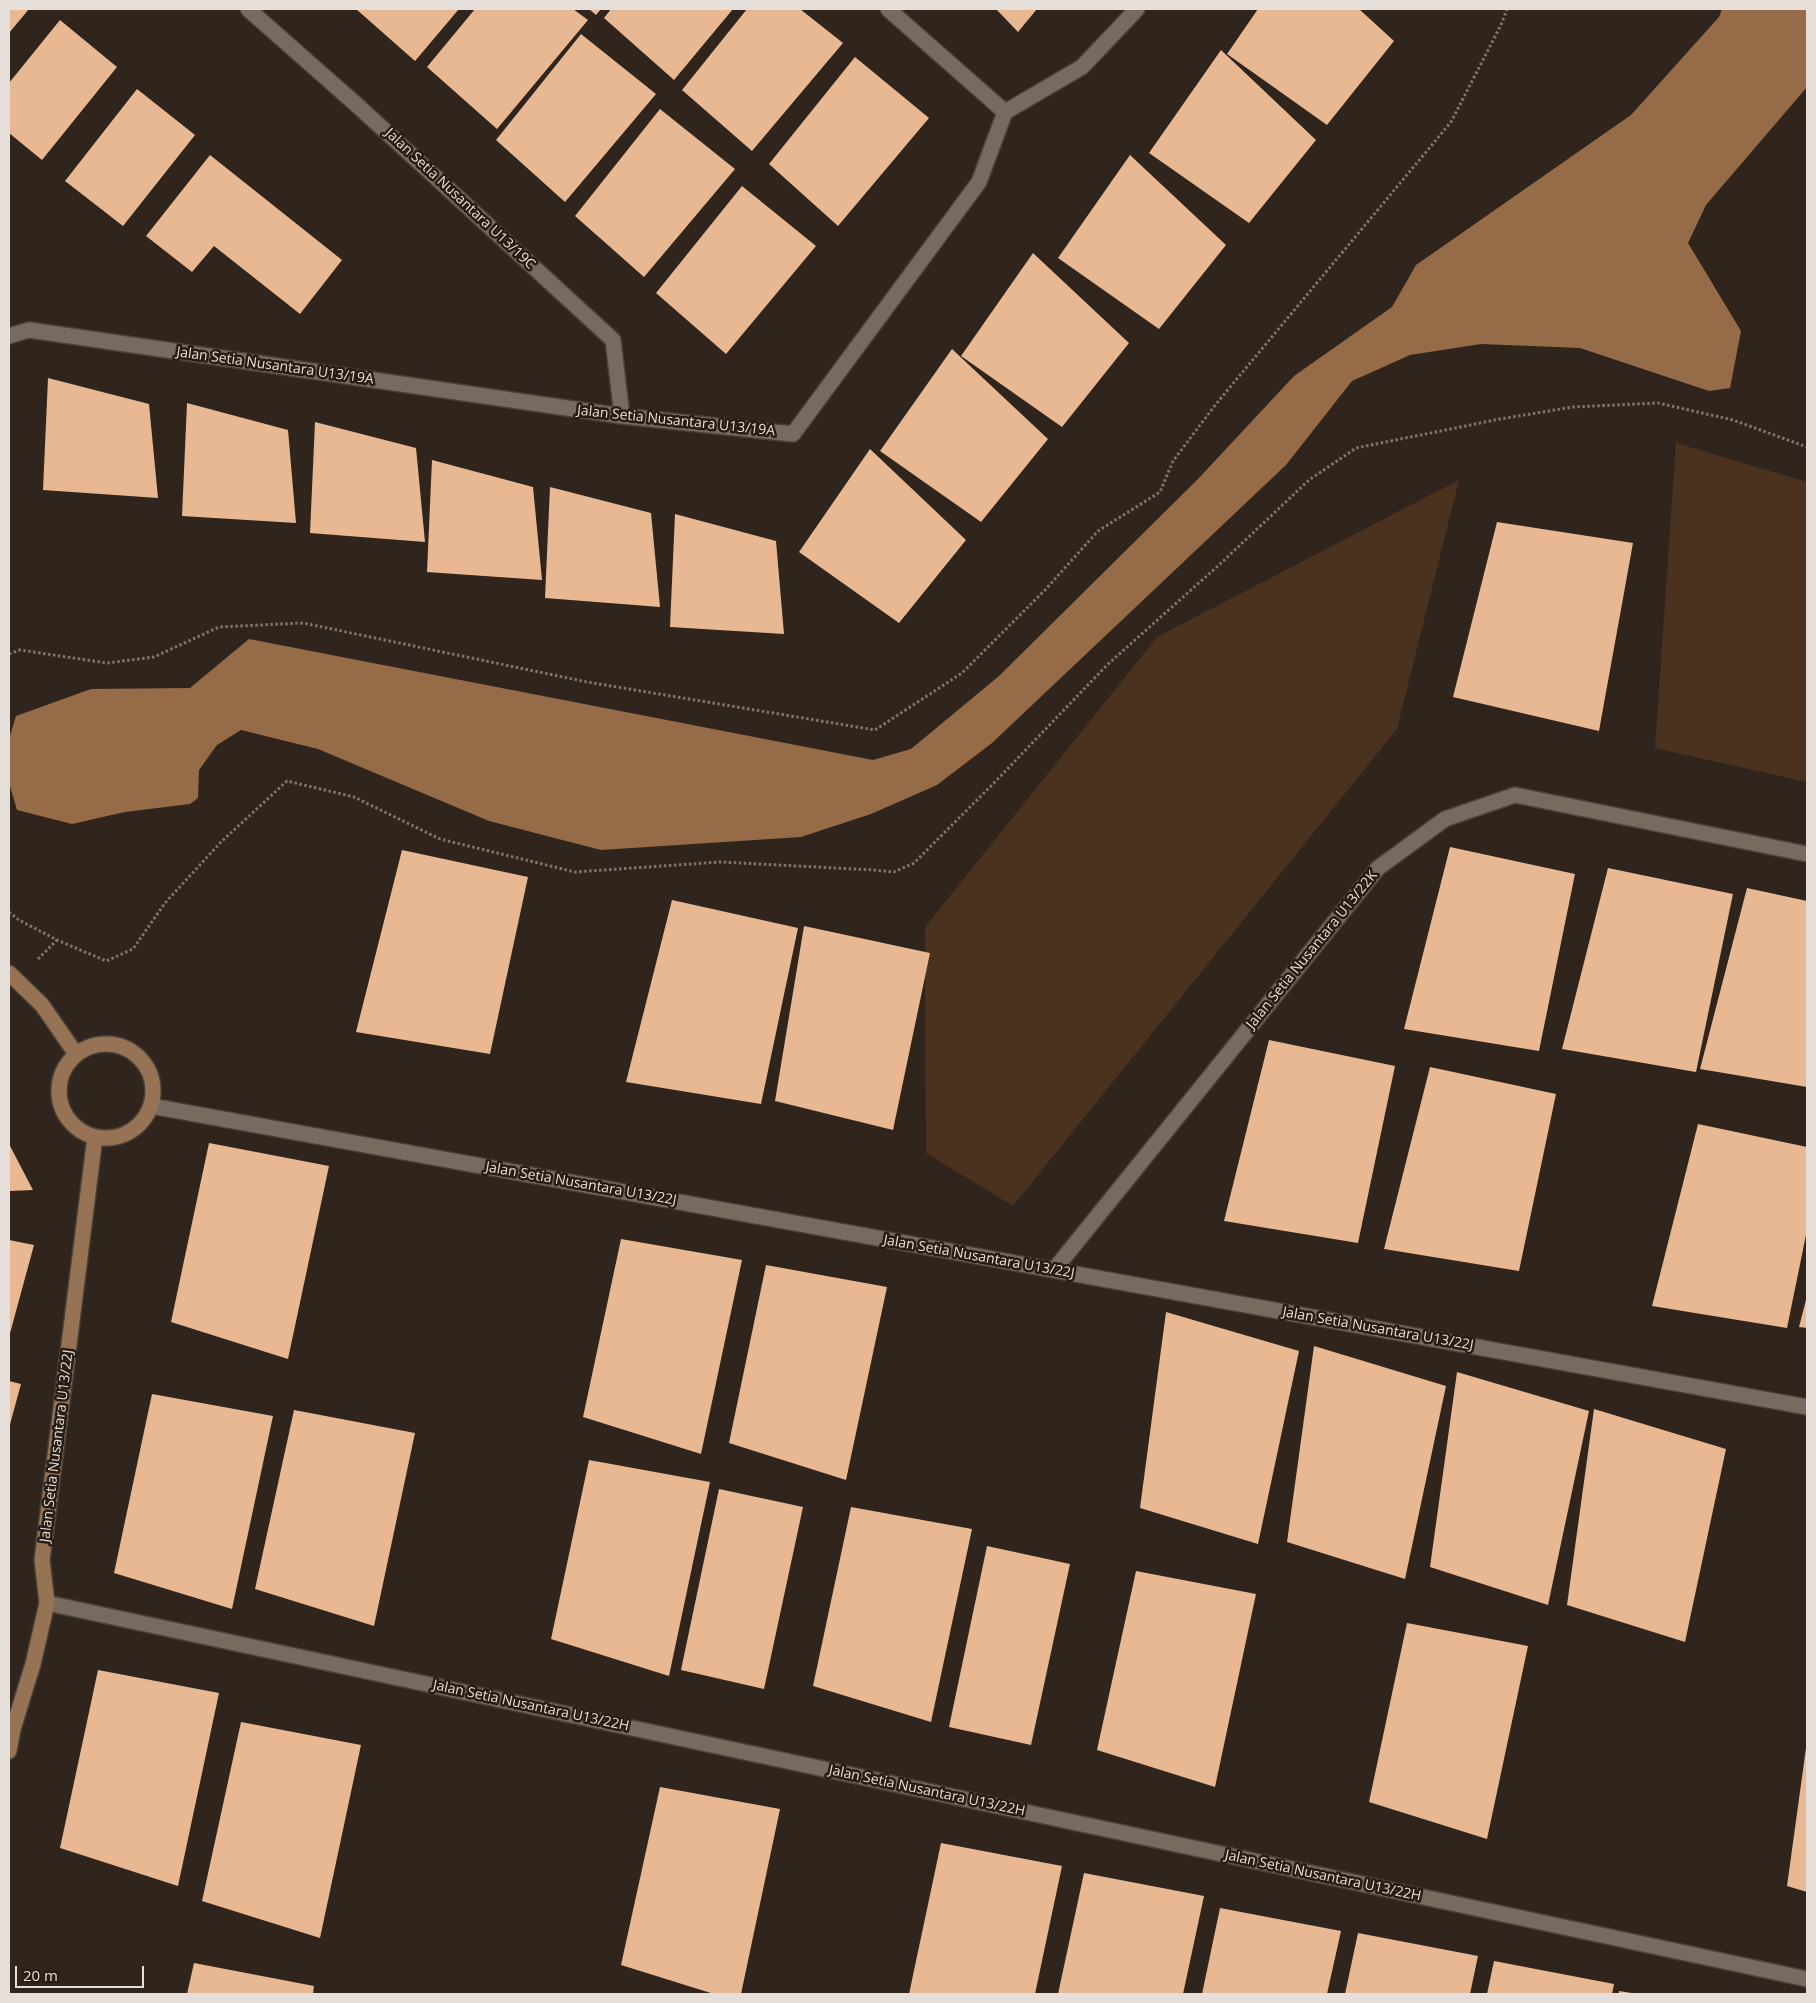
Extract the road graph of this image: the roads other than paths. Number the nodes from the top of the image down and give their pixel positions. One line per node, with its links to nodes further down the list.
1 (248, 9): 6 (street, Jalan Setia Nusantara U13/19C)
2 (888, 9): 4 (street)
3 (1138, 9): 4 (street)
4 (1005, 112): 6 (street, Jalan Setia Nusantara U13/19A)
5 (9, 336): 6 (street, Jalan Setia Nusantara U13/19A)
6 (622, 416)
7 (1807, 854): 12 (street, Jalan Setia Nusantara U13/22K)
8 (9, 974): 9 (street)
9 (76, 1054): 10 (street); 11 (street)
10 (151, 1106): 11 (street); 12 (street, Jalan Setia Nusantara U13/22J)
11 (95, 1137): 14 (street, Jalan Setia Nusantara U13/22J)
12 (1054, 1270): 13 (street, Jalan Setia Nusantara U13/22J)
13 (1807, 1408)
14 (47, 1603): 15 (street, Jalan Setia Nusantara U13/22J); 16 (street, Jalan Setia Nusantara U13/22H)
15 (9, 1751)
16 (1807, 1979)

